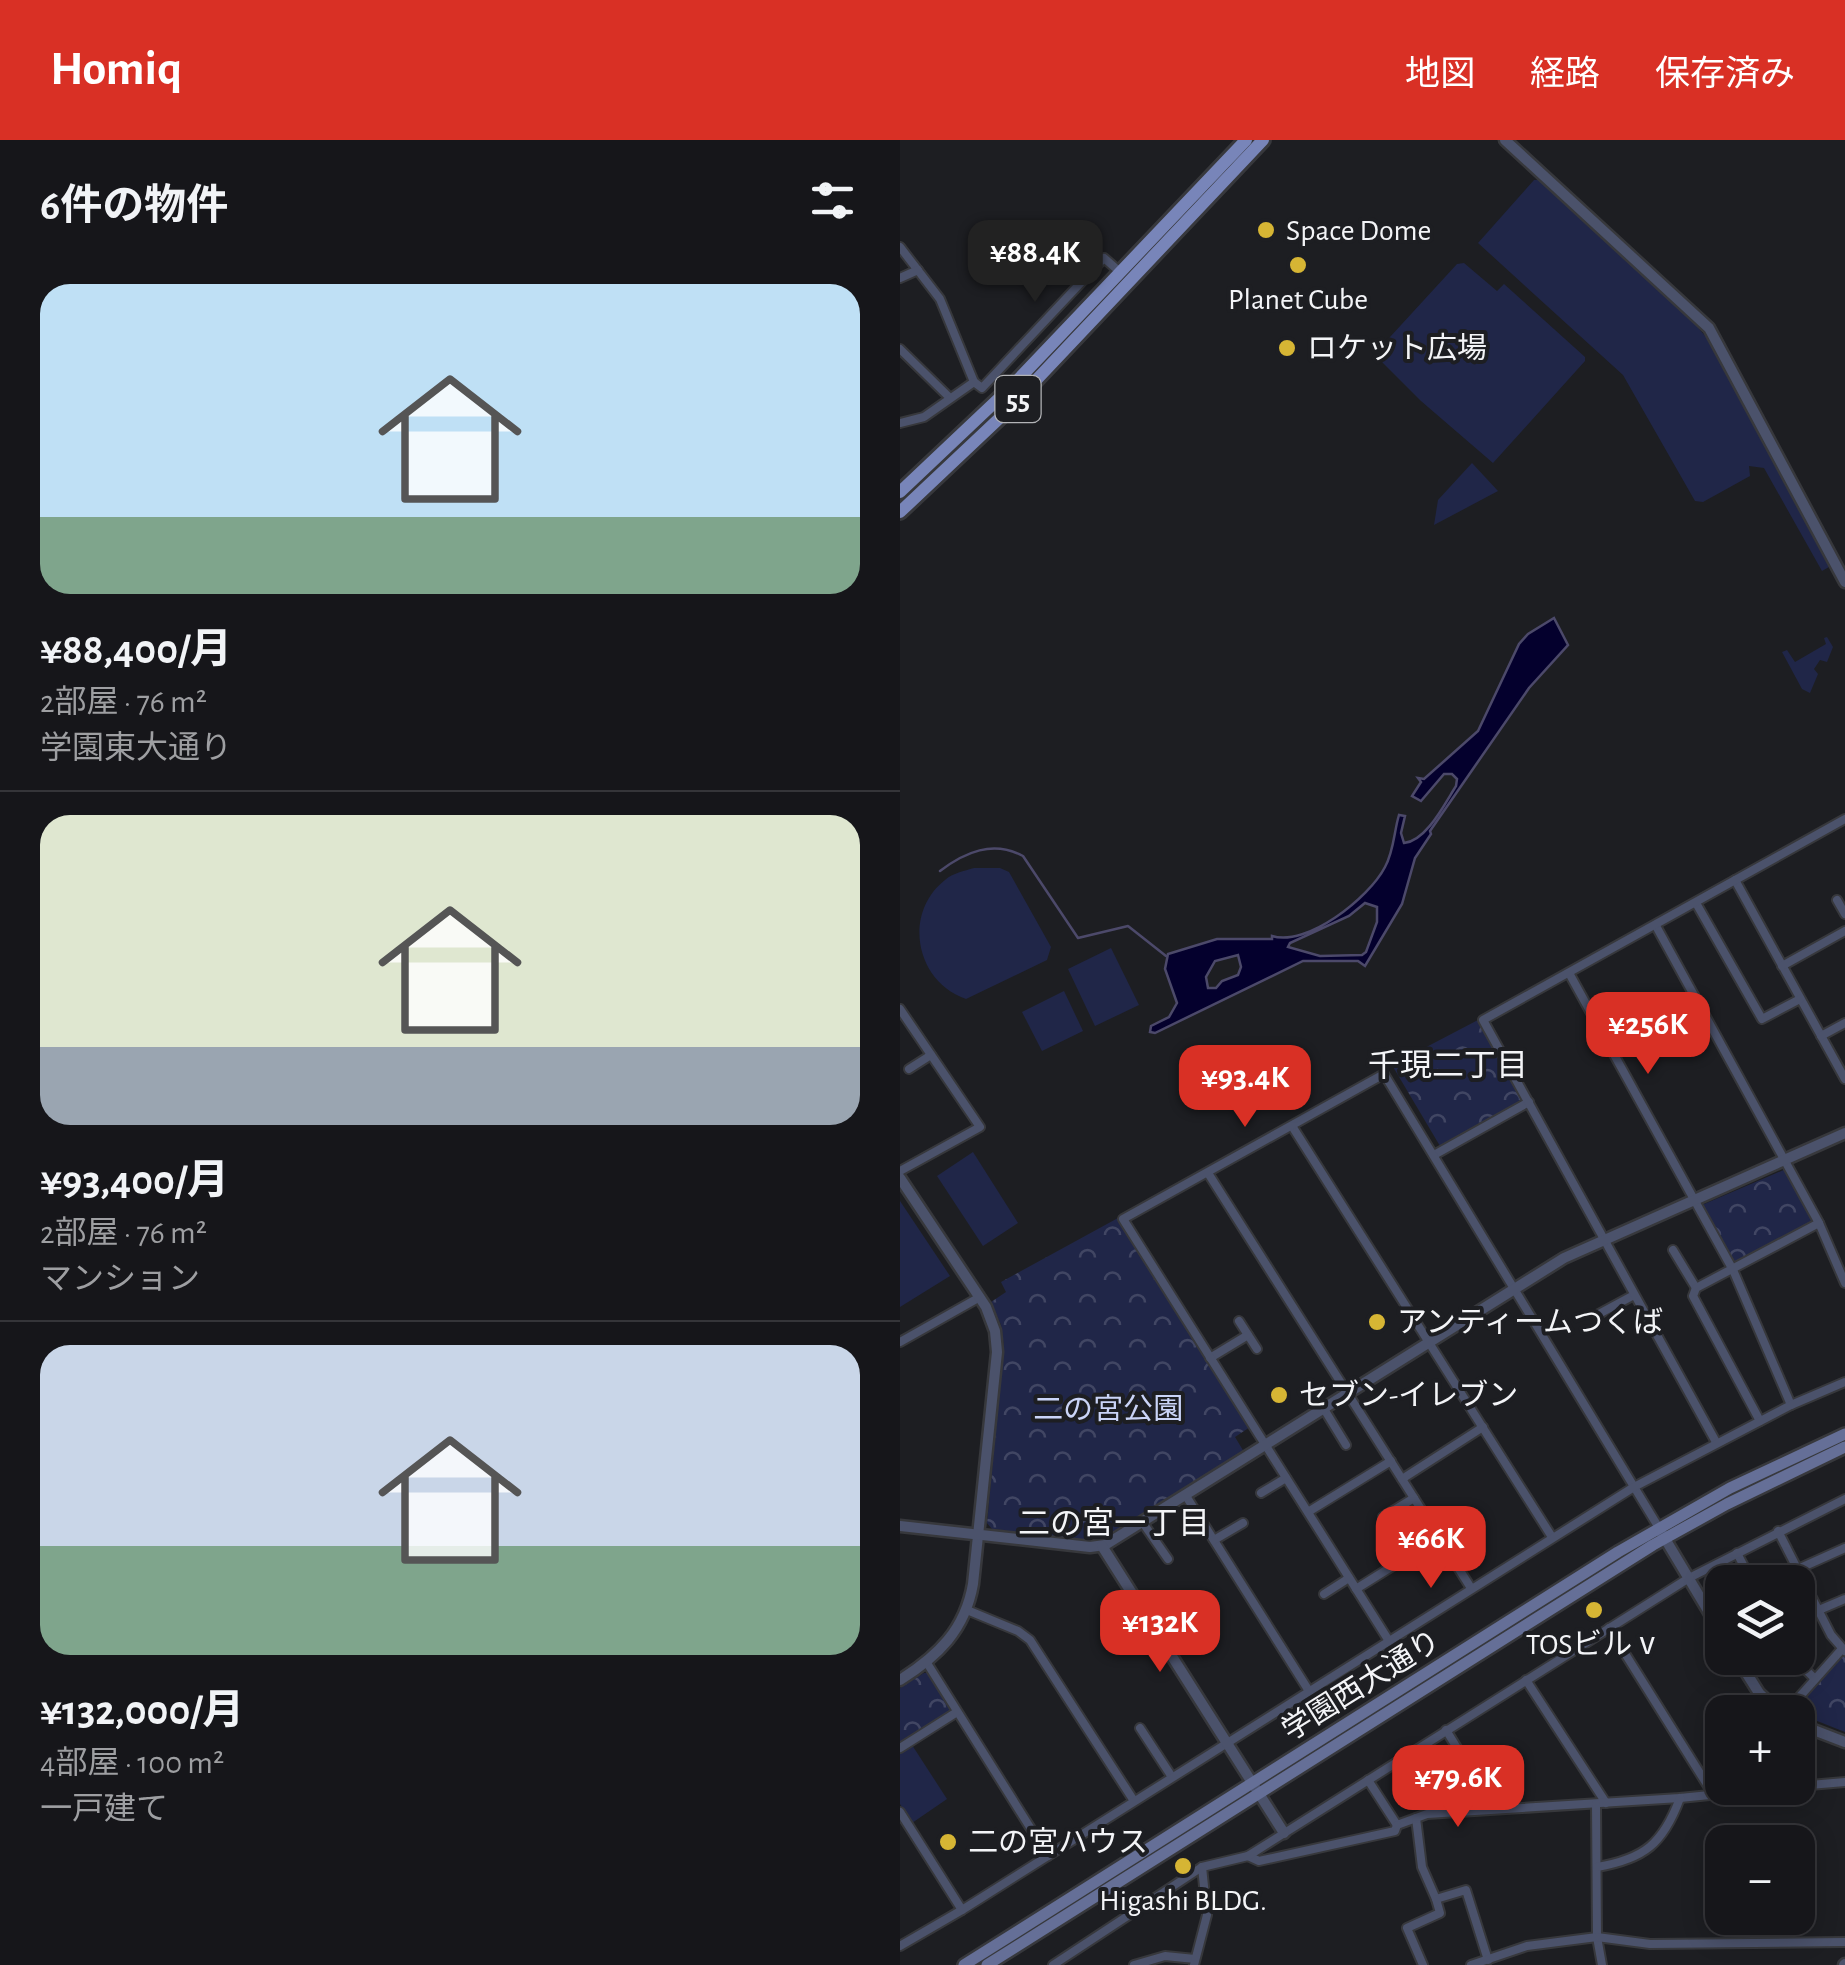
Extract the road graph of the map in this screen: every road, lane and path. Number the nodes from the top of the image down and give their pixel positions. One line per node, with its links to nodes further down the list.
1 (1246, 140): 7 (main road, 55)
2 (1263, 140): 7 (main road, 55)
3 (1505, 140): 14 (street)
4 (900, 247): 5 (street)
5 (918, 270): 6 (street); 9 (street)
6 (900, 278)
7 (1126, 278): 9 (street); 12 (main road, 55); 13 (main road, 55)
8 (900, 350): 10 (street)
9 (974, 382): 10 (street)
10 (950, 398): 11 (street)
11 (900, 423)
12 (900, 492)
13 (900, 512)
14 (1845, 582)
15 (1845, 820): 16 (street)
16 (1734, 880): 18 (street); 22 (street)
17 (1837, 900): 19 (street)
18 (1696, 903): 20 (street); 24 (street)
19 (1845, 914)
20 (1656, 926): 23 (street); 35 (street)
21 (1845, 931): 22 (street)
22 (1782, 966): 24 (street)
23 (1569, 973): 31 (street); 38 (street)
24 (1800, 999): 27 (street)
25 (900, 1009): 28 (street)
26 (1845, 1023): 27 (street)
27 (1821, 1036): 30 (street)
28 (931, 1055): 29 (street); 37 (street)
29 (909, 1069)
30 (1845, 1079)
31 (1528, 1102): 34 (street); 40 (street)
32 (1292, 1126): 34 (street); 36 (street); 52 (street)
33 (1845, 1134): 35 (street)
34 (1434, 1154): 44 (street)
35 (1786, 1160): 38 (street); 39 (street)
36 (1208, 1172): 54 (street); 56 (street)
37 (900, 1175): 47 (street)
38 (1694, 1200): 40 (street); 42 (street)
39 (1820, 1223): 42 (street); 43 (street)
40 (1604, 1239): 44 (street); 46 (street)
41 (1673, 1250): 45 (street)
42 (1733, 1270): 45 (street); 57 (street)
43 (1845, 1284)
44 (1514, 1288): 52 (street); 69 (street)
45 (1696, 1288): 59 (street)
46 (1634, 1295): 48 (street); 62 (street)
47 (980, 1298): 51 (street); 81 (street)
48 (1597, 1315)
49 (1238, 1321): 50 (street)
50 (1248, 1336): 53 (street); 54 (street)
51 (900, 1342)
52 (1428, 1343): 56 (street); 60 (street)
53 (1257, 1349)
54 (1210, 1358): 64 (street)
55 (1845, 1382): 57 (street)
56 (1348, 1394): 58 (street); 66 (street)
57 (1791, 1405): 59 (street)
58 (1324, 1409): 63 (street); 64 (street)
59 (1760, 1421): 62 (street)
60 (1483, 1428): 68 (street); 83 (street)
61 (1845, 1434): 80 (main road, 学園西大通り)
62 (1716, 1442): 69 (street)
63 (1346, 1444)
64 (1266, 1446): 67 (street); 71 (street)
65 (1845, 1447): 80 (main road, 学園西大通り)
66 (1391, 1461): 68 (street); 74 (street)
67 (1286, 1478): 70 (street); 74 (street)
68 (1402, 1478): 72 (street)
69 (1634, 1487): 80 (street); 83 (street)
70 (1261, 1493)
71 (1186, 1496): 77 (street); 84 (street)
72 (1414, 1498): 75 (street); 82 (street)
73 (1845, 1499): 79 (street)
74 (1308, 1512): 92 (street)
75 (1383, 1517)
76 (1243, 1522): 84 (street)
77 (1144, 1523): 85 (street); 88 (street)
78 (900, 1526): 81 (street)
79 (1778, 1530): 87 (street); 90 (street)
80 (1661, 1533): 93 (street); 124 (main road, 学園西大通り)
81 (978, 1534): 85 (street); 100 (street)
82 (1438, 1537): 94 (street); 95 (street)
83 (1552, 1537): 94 (street)
84 (1214, 1540): 110 (street)
85 (1102, 1546): 117 (street)
86 (1845, 1548): 91 (street)
87 (1736, 1553): 89 (street); 93 (street)
88 (1168, 1559)
89 (1743, 1565)
90 (1796, 1565)
91 (1807, 1565)
92 (1349, 1578): 95 (street); 96 (street)
93 (1689, 1578): 99 (street); 102 (street)
94 (1471, 1588): 103 (street)
95 (1356, 1589): 103 (street)
96 (1324, 1594)
97 (1845, 1598): 101 (street)
98 (1815, 1604): 101 (street)
99 (1705, 1605)
100 (967, 1610): 105 (street); 127 (street)
101 (1818, 1610): 104 (street)
102 (1608, 1628): 109 (street); 121 (street)
103 (1388, 1641): 110 (street)
104 (1843, 1650): 107 (street)
105 (927, 1663): 108 (street); 112 (street)
106 (1811, 1675): 107 (street)
107 (1815, 1679): 111 (street)
108 (900, 1680)
109 (1526, 1680): 114 (street); 128 (street)
110 (1309, 1692): 117 (street)
111 (1799, 1695)
112 (957, 1712): 118 (street); 134 (street)
113 (1140, 1728): 119 (street)
114 (1446, 1730): 120 (street); 129 (street)
115 (1815, 1731): 116 (street)
116 (1845, 1742)
117 (1227, 1743): 119 (street); 124 (street)
118 (900, 1748)
119 (1172, 1777): 127 (street)
120 (1368, 1780): 132 (street); 133 (street)
121 (1705, 1780)
122 (1845, 1782): 123 (street)
123 (1815, 1785)
124 (1256, 1788): 133 (street); 146 (main road, 学園西大通り); 147 (main road, 学園西大通り)
125 (1705, 1795): 126 (street)
126 (1680, 1798): 128 (street); 137 (street)
127 (1134, 1802): 134 (street)
128 (1600, 1803): 129 (street); 137 (street)
129 (1494, 1808): 131 (street)
130 (900, 1812): 139 (street)
131 (1416, 1818): 132 (street); 138 (street)
132 (1397, 1825): 135 (street)
133 (1284, 1833): 135 (street)
134 (1048, 1856): 139 (street)
135 (1248, 1856): 136 (street)
136 (1202, 1867): 144 (street); 145 (street)
137 (1597, 1867): 140 (street)
138 (1436, 1899): 143 (street); 149 (street)
139 (962, 1910): 142 (street)
140 (1597, 1937): 141 (street); 143 (street); 151 (street)
141 (1845, 1942)
142 (900, 1946)
143 (1488, 1960): 150 (street)
144 (1195, 1962): 148 (street)
145 (1056, 1964)
146 (964, 1965)
147 (986, 1965)
148 (1134, 1965)
149 (1424, 1965)
150 (1471, 1965)
151 (1602, 1965)

